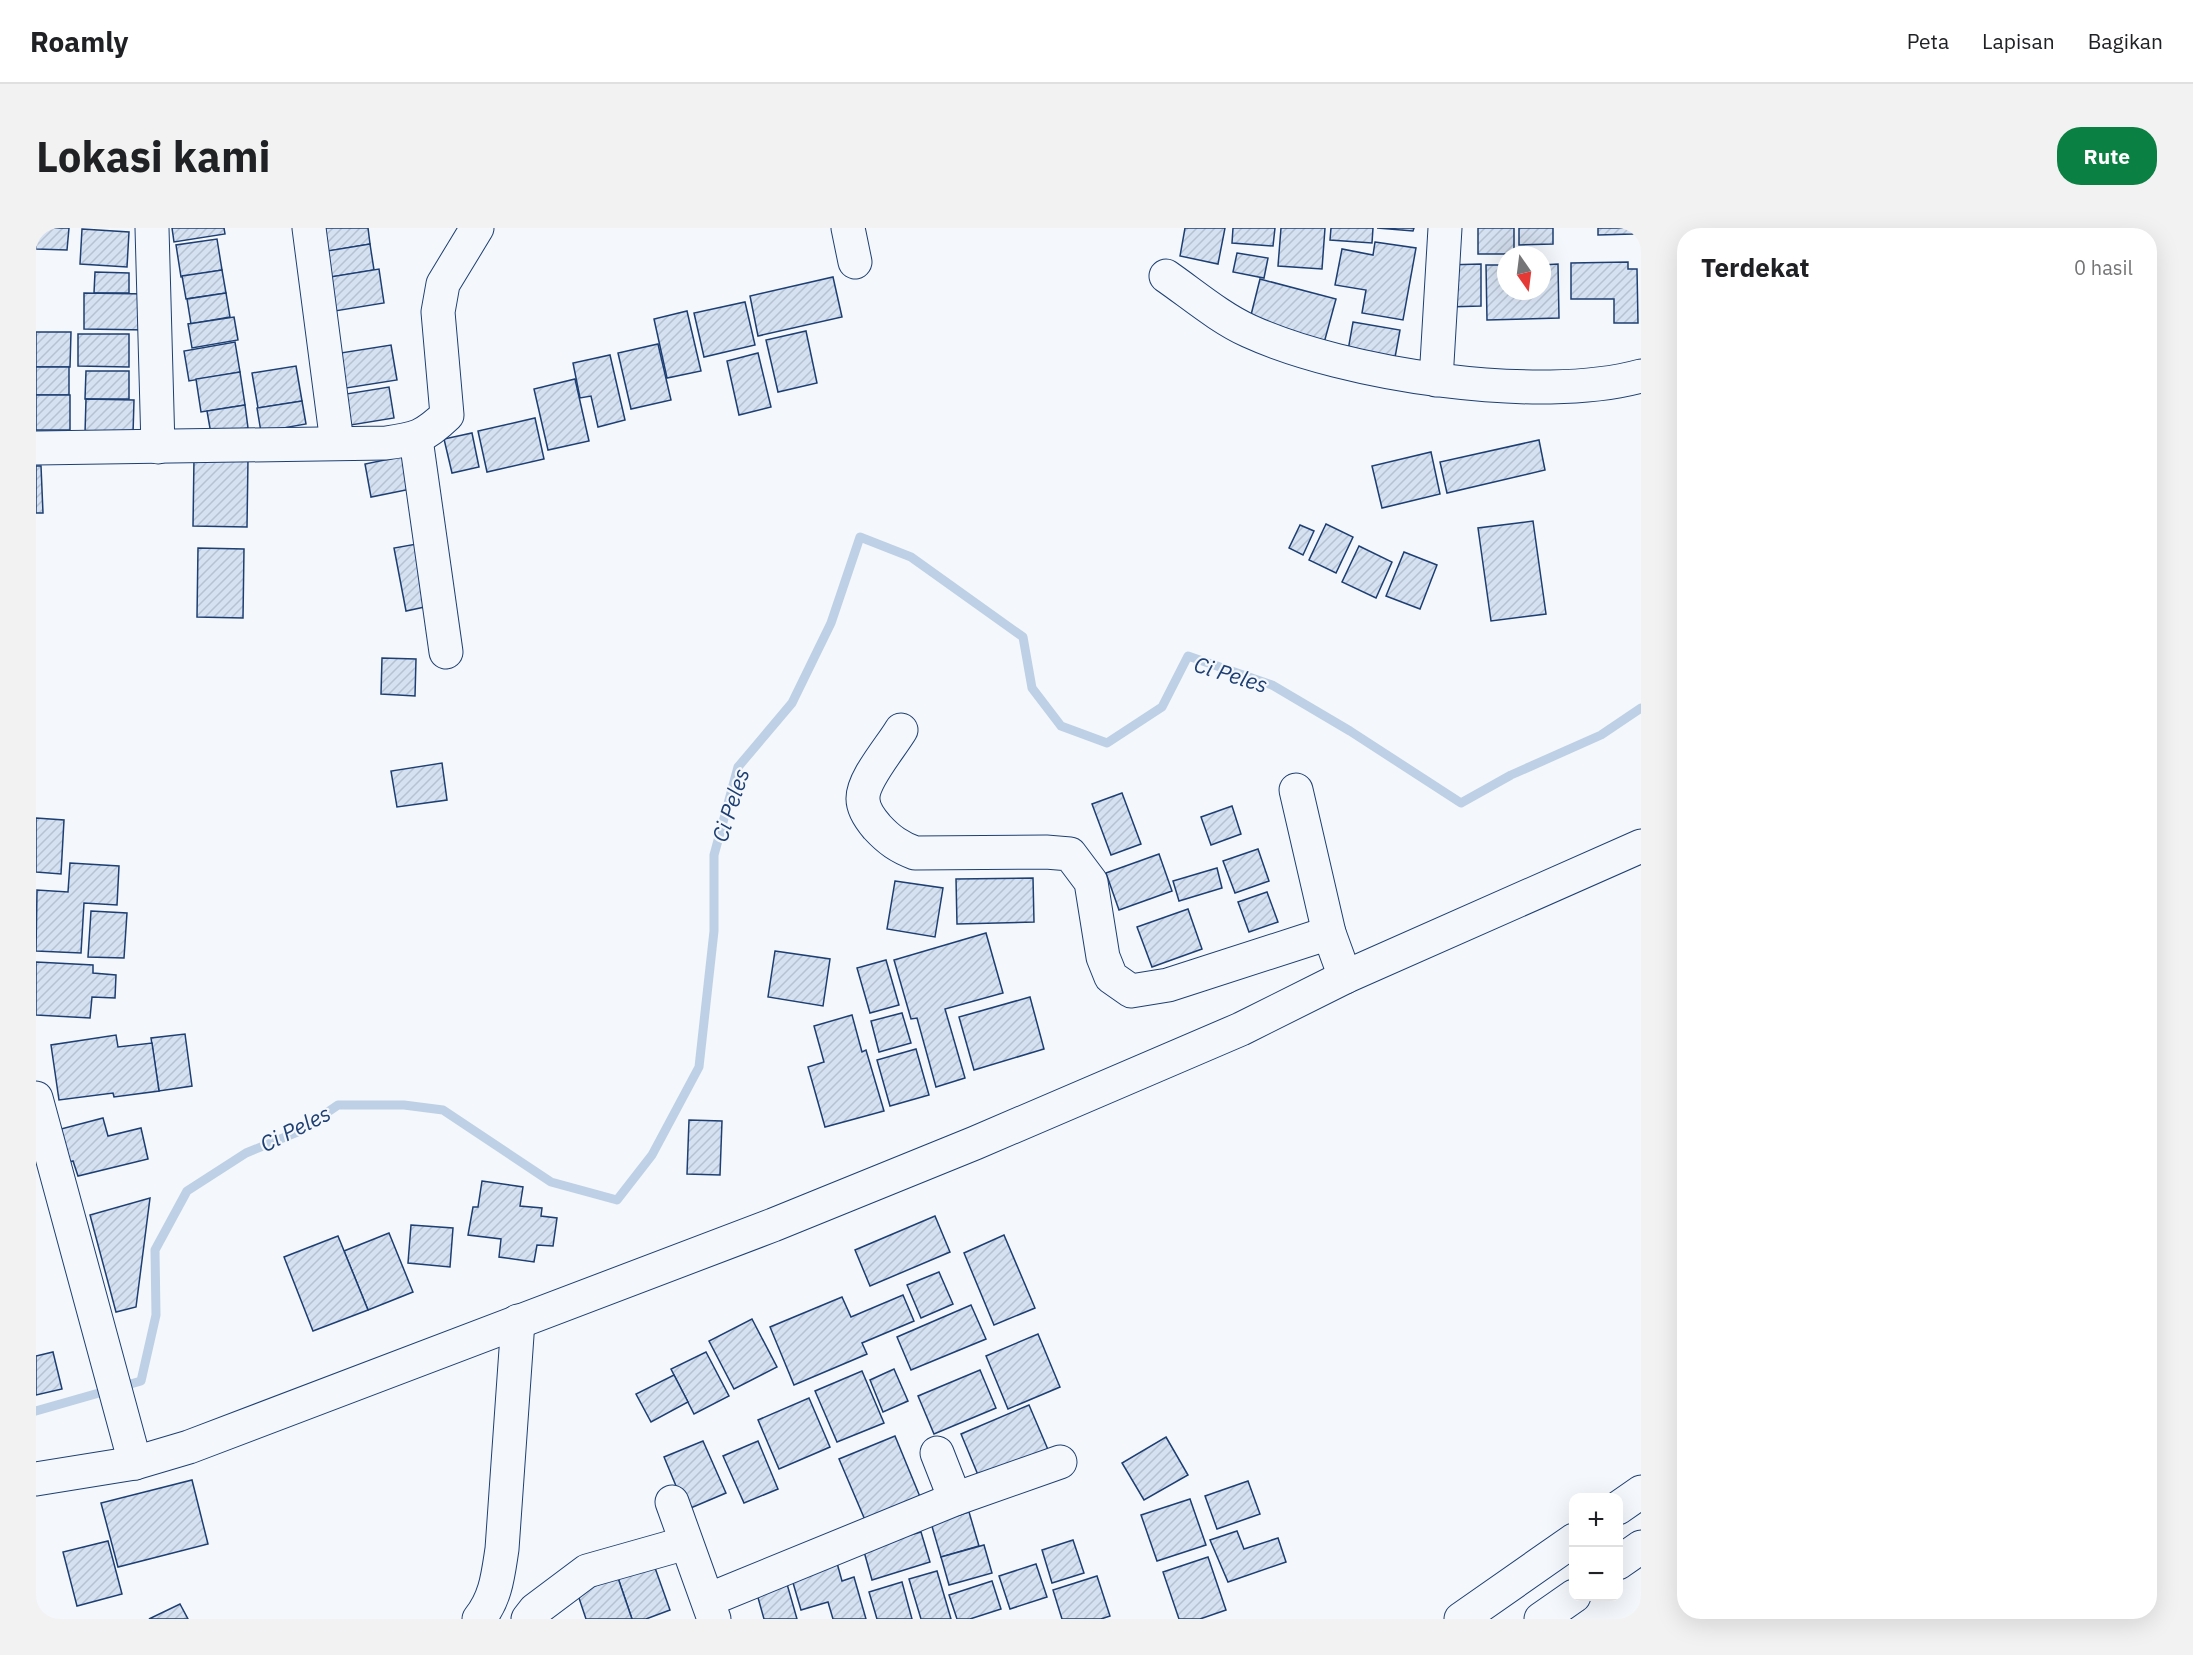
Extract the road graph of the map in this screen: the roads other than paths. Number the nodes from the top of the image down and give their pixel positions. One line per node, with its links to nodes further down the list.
1 (152, 228): 12 (main road)
2 (309, 228): 11 (main road)
3 (477, 228): 10 (main road)
4 (848, 228): 6 (main road)
5 (1445, 228): 9 (main road)
6 (855, 262)
7 (1166, 276): 9 (main road)
8 (1641, 375): 9 (main road)
9 (1436, 380)
10 (416, 439): 11 (main road); 14 (main road)
11 (337, 443): 12 (main road)
12 (158, 447): 13 (main road)
13 (36, 448)
14 (446, 652)
15 (901, 730): 18 (main road)
16 (1296, 790): 18 (main road)
17 (1641, 846): 19 (main road)
18 (1329, 933): 19 (main road)
19 (1345, 976): 21 (main road)
20 (36, 1098): 23 (main road)
21 (518, 1321): 23 (main road); 36 (main road)
22 (938, 1453): 27 (main road)
23 (135, 1462): 25 (main road)
24 (1060, 1462): 27 (main road)
25 (36, 1479)
26 (1641, 1492): 29 (main road)
27 (955, 1499): 35 (main road)
28 (672, 1502): 30 (main road)
29 (1623, 1505)
30 (686, 1543): 35 (main road); 37 (main road)
31 (1569, 1543): 38 (main road)
32 (1641, 1547): 33 (main road)
33 (1623, 1560)
34 (1569, 1599): 39 (main road)
35 (711, 1610)
36 (479, 1619)
37 (528, 1619)
38 (1461, 1619)
39 (1541, 1619)

